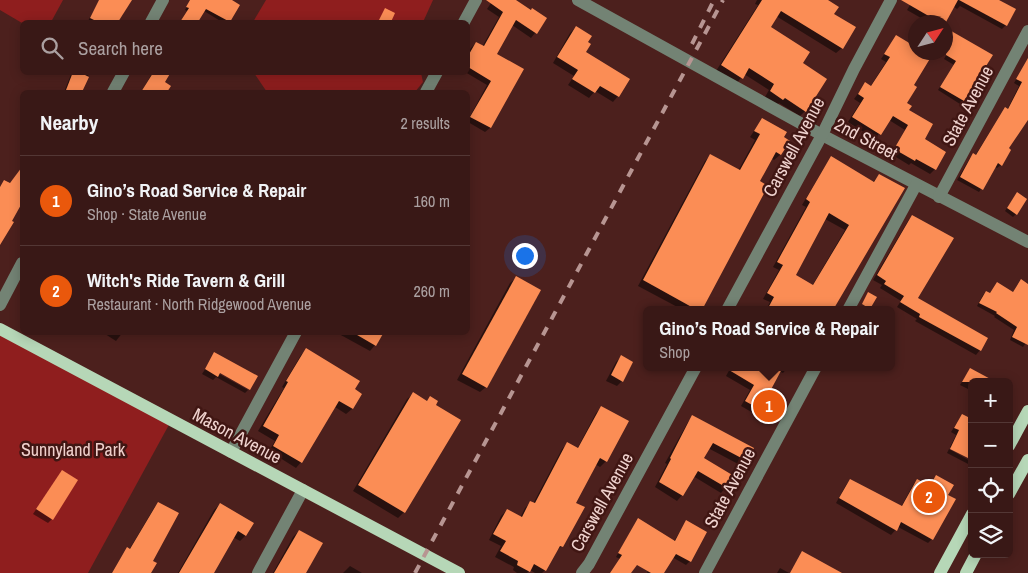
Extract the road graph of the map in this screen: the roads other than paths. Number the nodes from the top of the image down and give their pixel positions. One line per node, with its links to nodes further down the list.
1 (163, 0): 5 (street)
2 (476, 0): 6 (street)
3 (578, 0): 12 (street, 2nd Street)
4 (892, 0): 12 (street, Carswell Avenue)
5 (152, 20)
6 (465, 20)
7 (1028, 31): 14 (street, State Avenue)
8 (122, 75): 10 (street)
9 (434, 75): 11 (street)
10 (115, 90)
11 (427, 90)
12 (822, 135): 13 (street, 2nd Street); 18 (street, Carswell Avenue)
13 (916, 185): 14 (street, 2nd Street); 19 (street)
14 (938, 197): 15 (street, 2nd Street)
15 (1028, 242)
16 (20, 267): 17 (street)
17 (0, 305)
18 (729, 306)
19 (850, 306)
20 (0, 329): 26 (main road, Mason Avenue)
21 (294, 335): 26 (street)
22 (694, 371): 34 (street, Carswell Avenue)
23 (814, 371): 35 (street, State Avenue)
24 (1028, 411): 25 (main road)
25 (1013, 439)
26 (231, 452): 29 (main road, Mason Avenue)
27 (1028, 460): 28 (main road)
28 (1013, 487)
29 (303, 490): 32 (street); 33 (main road, Mason Avenue)
30 (968, 521): 36 (main road)
31 (974, 558): 37 (main road)
32 (258, 573)
33 (459, 573)
34 (582, 573)
35 (705, 573)
36 (940, 573)
37 (966, 573)

